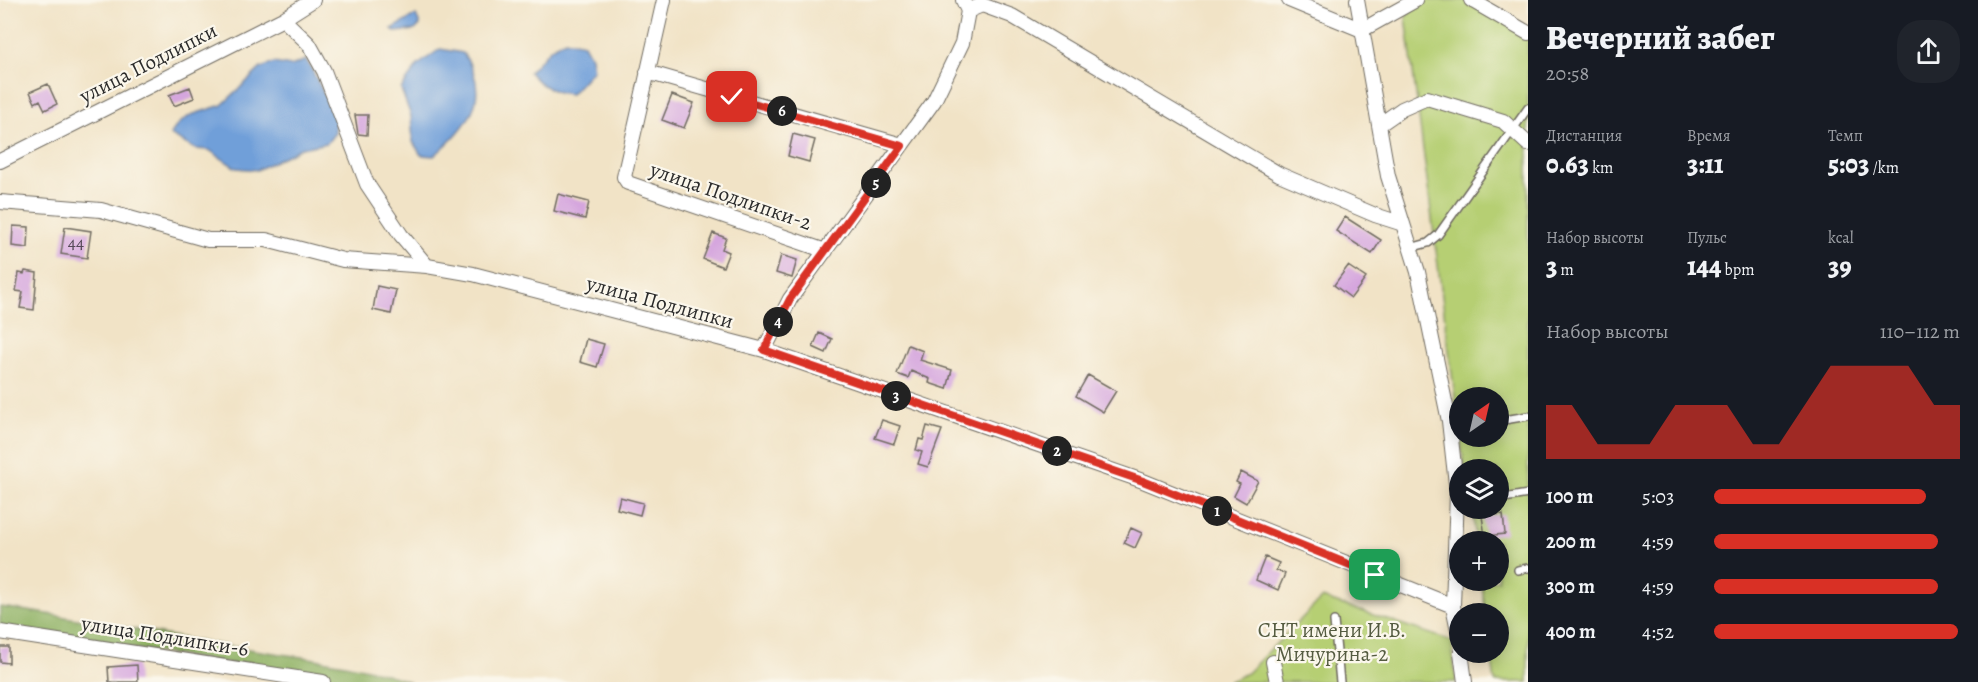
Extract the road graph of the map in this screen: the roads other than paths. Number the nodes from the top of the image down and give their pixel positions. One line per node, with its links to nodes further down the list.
1 (313, 0): 8 (street, улица Подлипки)
2 (664, 0): 11 (street, улица Подлипки-2)
3 (1289, 0): 9 (street)
4 (1357, 0): 9 (street)
5 (1416, 0): 9 (street)
6 (1471, 0): 10 (street)
7 (966, 6): 16 (street, улица Подлипки-2); 19 (street)
8 (283, 19): 17 (street, улица Подлипки); 22 (street)
9 (1362, 30): 13 (street)
10 (1528, 33)
11 (647, 72): 16 (street); 21 (street, улица Подлипки-2)
12 (1528, 108): 14 (lane)
13 (1379, 125): 14 (street); 19 (street)
14 (1515, 129): 15 (street); 20 (lane)
15 (1528, 144)
16 (902, 146): 21 (street, улица Подлипки-2)
17 (0, 161)
18 (0, 202): 22 (street, улица Подлипки)
19 (1403, 224): 20 (street)
20 (1410, 248): 24 (street)
21 (826, 251): 23 (street, улица Подлипки-2)
22 (428, 266): 23 (street, улица Подлипки)
23 (764, 350): 33 (street, улица Подлипки)
24 (1449, 404)
25 (1528, 416): 26 (lane)
26 (1509, 419)
27 (1528, 494): 28 (lane)
28 (1509, 497)
29 (1457, 519): 32 (street)
30 (1528, 568): 31 (lane)
31 (1518, 570)
32 (1453, 603)
33 (1449, 604)
34 (1334, 621): 40 (lane)
35 (0, 632): 38 (street, улица Подлипки-6)
36 (1273, 662): 39 (street)
37 (1462, 663): 41 (street)
38 (323, 682)
39 (1277, 682)
40 (1340, 682)
41 (1465, 682)

